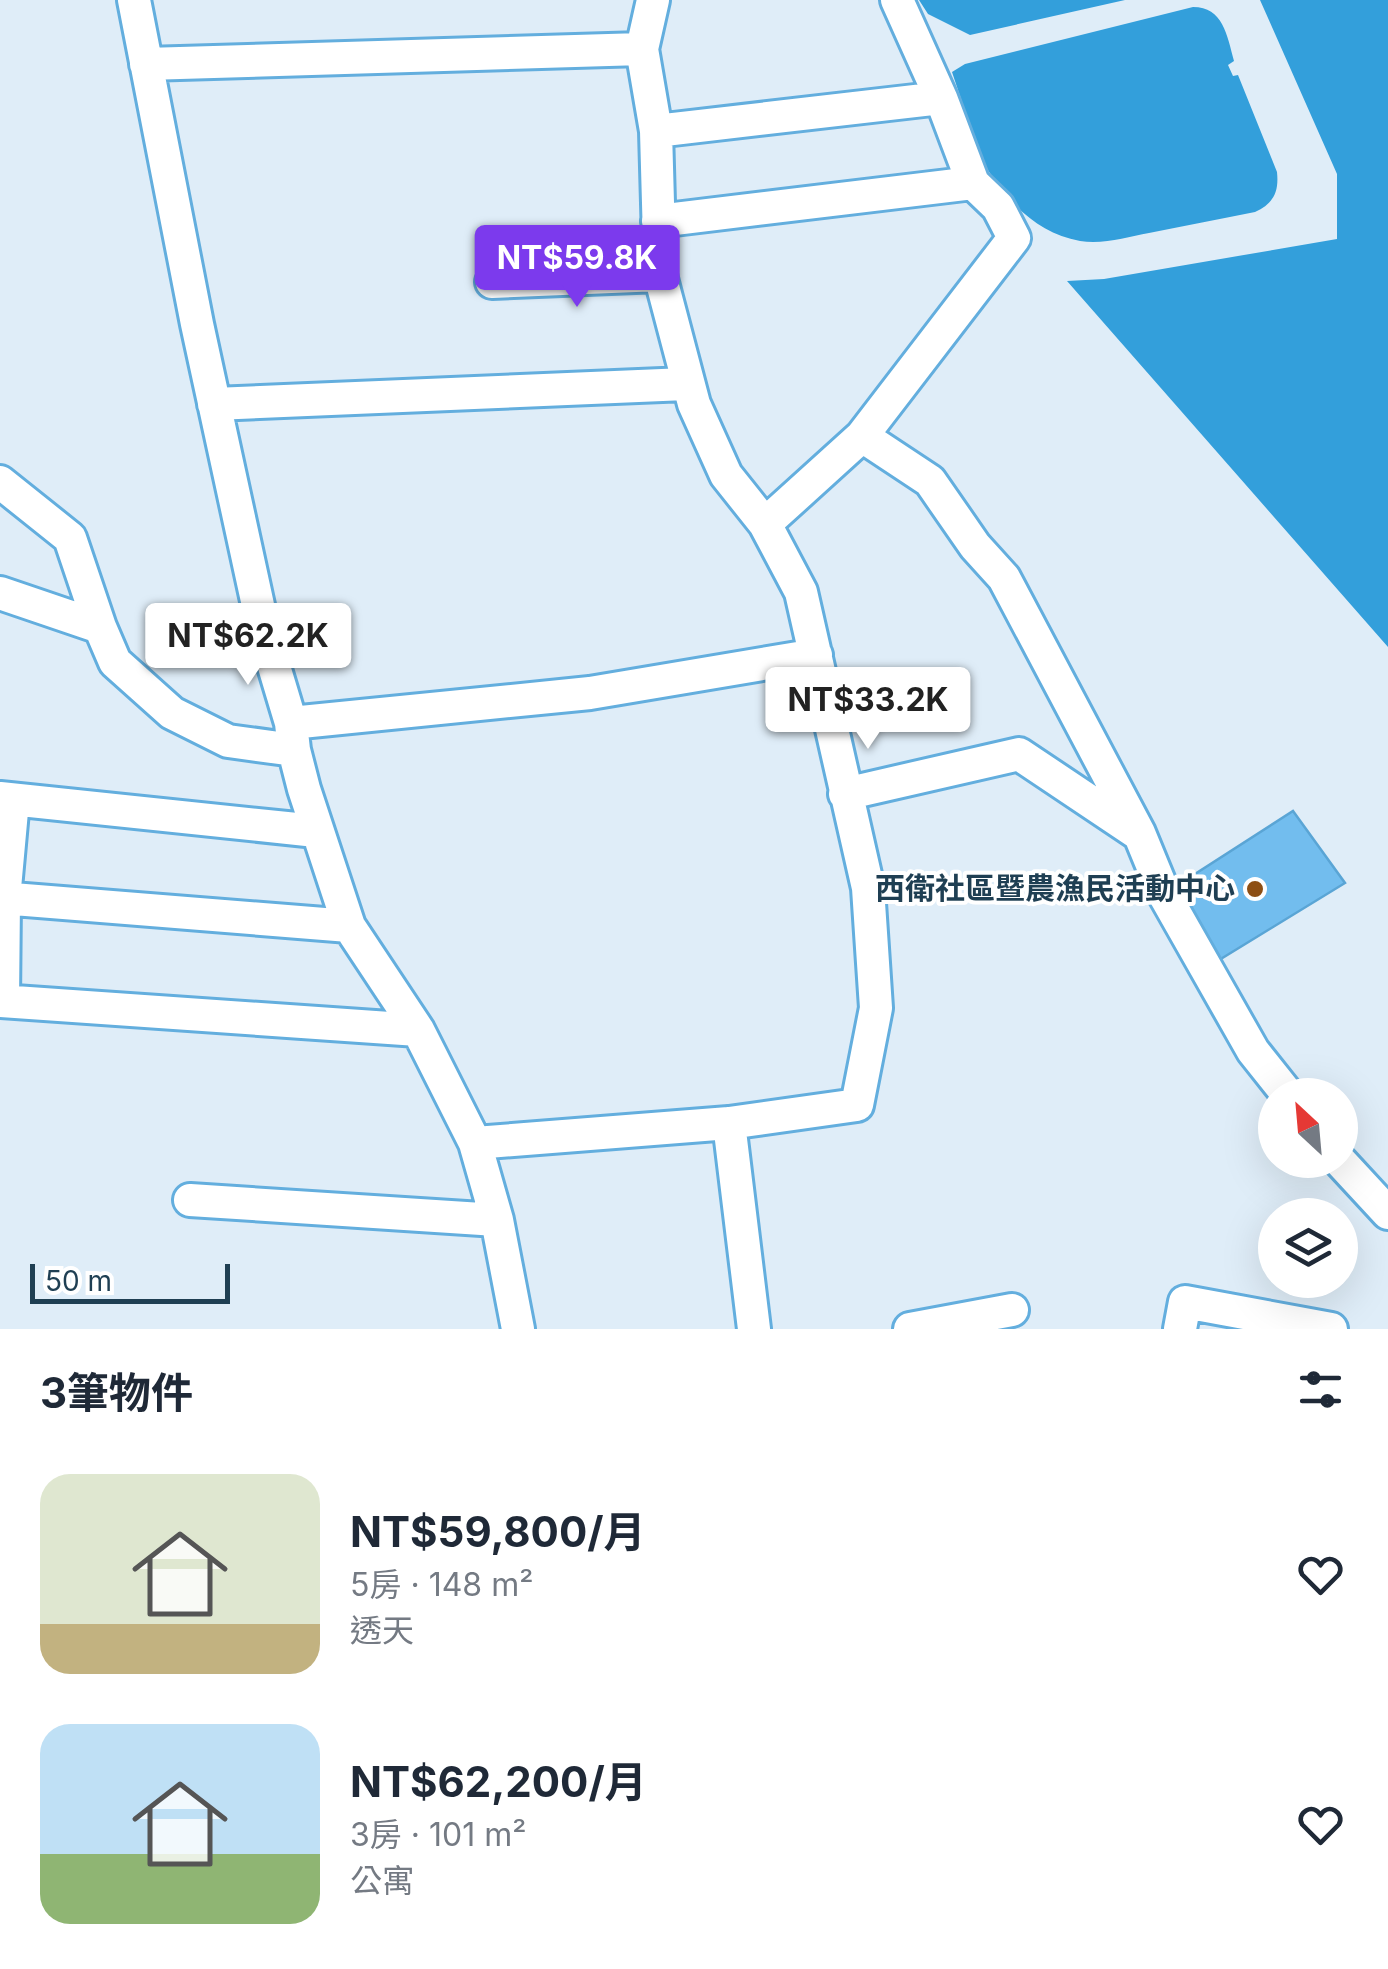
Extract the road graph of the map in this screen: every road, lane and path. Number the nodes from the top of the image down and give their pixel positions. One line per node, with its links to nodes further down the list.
1 (134, 0): 5 (street)
2 (654, 0): 4 (street)
3 (897, 0): 6 (street)
4 (642, 49): 5 (street); 7 (street)
5 (146, 64): 13 (street)
6 (941, 98): 7 (street); 8 (street)
7 (656, 131): 9 (street)
8 (972, 183): 9 (street); 14 (street)
9 (658, 222): 10 (street)
10 (660, 275): 11 (street); 12 (street)
11 (492, 282)
12 (686, 384): 13 (street); 16 (street)
13 (214, 404): 20 (street)
14 (862, 436): 16 (street); 24 (street)
15 (0, 482): 18 (street)
16 (765, 524): 19 (street)
17 (0, 592): 18 (street)
18 (100, 627): 20 (street)
19 (816, 655): 20 (street); 21 (street)
20 (292, 736): 23 (street)
21 (845, 794): 24 (street); 30 (street)
22 (6, 799): 23 (street); 25 (street)
23 (316, 831): 26 (street)
24 (1138, 834): 29 (street)
25 (2, 898): 26 (street); 27 (street)
26 (349, 926): 28 (street)
27 (1, 1001): 28 (street)
28 (418, 1030): 31 (street)
29 (1276, 1078)
30 (729, 1123): 31 (street); 39 (street)
31 (475, 1143): 35 (street)
32 (1356, 1178): 34 (street)
33 (190, 1200): 35 (street)
34 (1388, 1213)
35 (497, 1220): 38 (street)
36 (1012, 1310): 37 (street)
37 (923, 1328)
38 (518, 1329)
39 (754, 1329)
40 (1180, 1329): 41 (street)
41 (1331, 1329)

